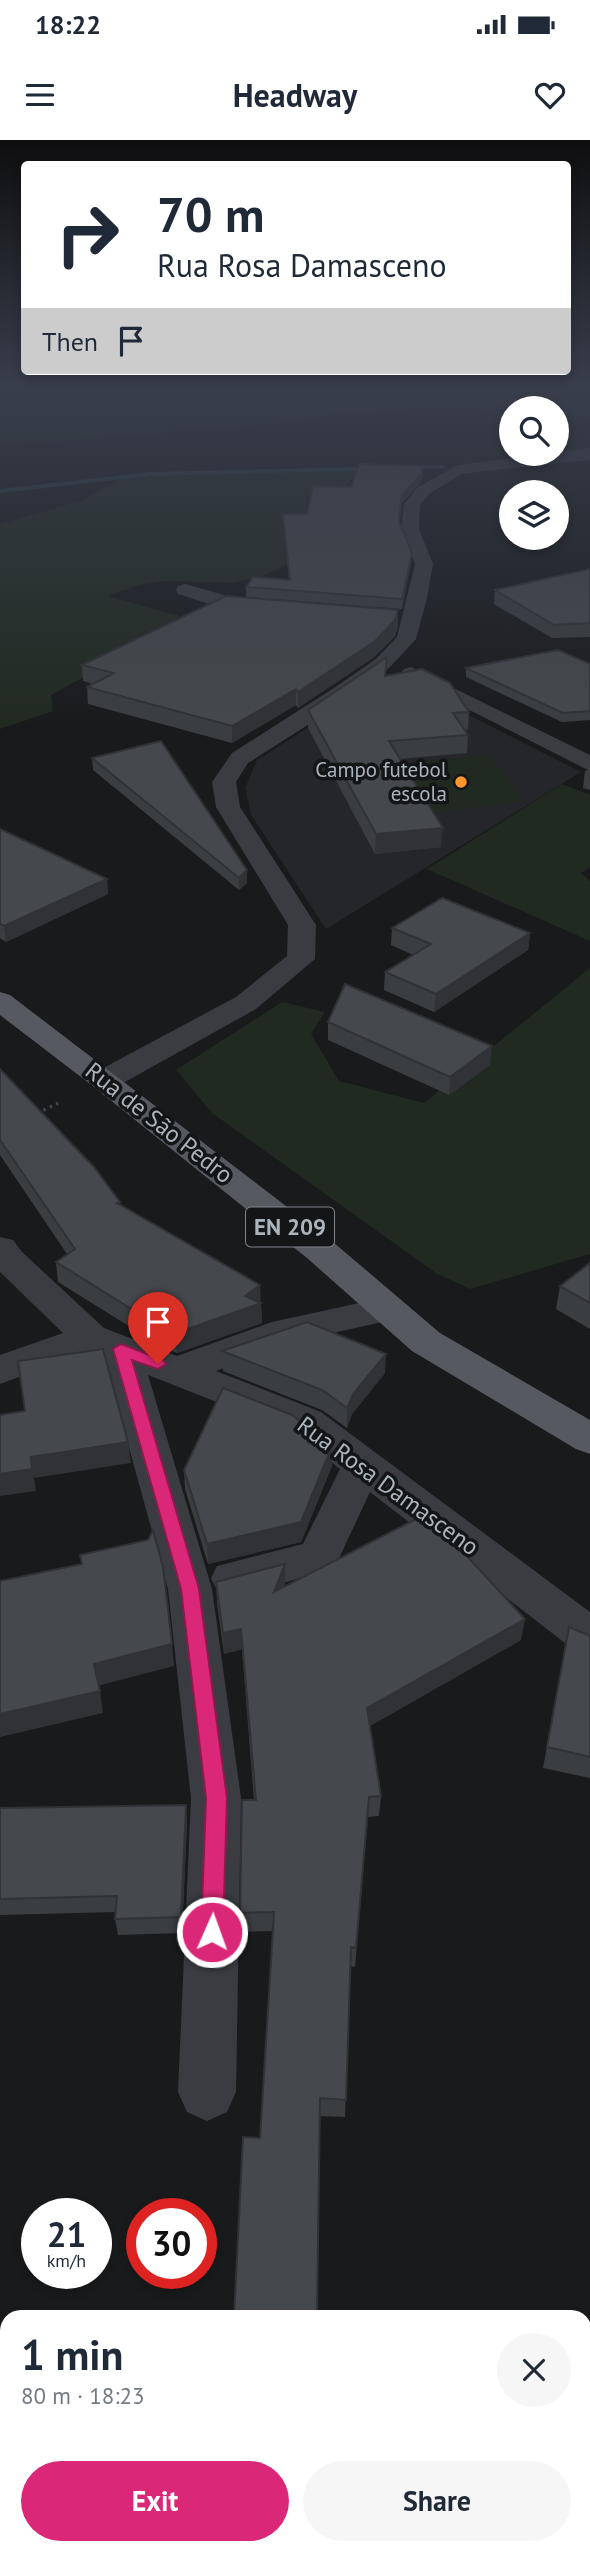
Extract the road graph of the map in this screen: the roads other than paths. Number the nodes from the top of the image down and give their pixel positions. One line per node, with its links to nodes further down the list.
1 (413, 502): 4 (street)
2 (185, 590): 3 (street)
3 (291, 609)
4 (383, 663): 5 (street); 7 (street)
5 (590, 764)
6 (0, 1001): 7 (main road, Rua de São Pedro / EN 209)
7 (106, 1080): 9 (main road, Rua de São Pedro / EN 209)
8 (0, 1248): 10 (street, Rua Rosa Damasceno)
9 (387, 1309): 12 (street); 13 (main road, Rua de São Pedro / EN 209)
10 (105, 1343): 11 (street); 12 (street, Rua Rosa Damasceno); 15 (street)
11 (0, 1370)
12 (176, 1371): 14 (street, Rua Rosa Damasceno)
13 (590, 1439)
14 (363, 1464): 15 (street); 16 (street, Rua Rosa Damasceno)
15 (190, 1589): 17 (street)
16 (590, 1637)
17 (207, 2092)

